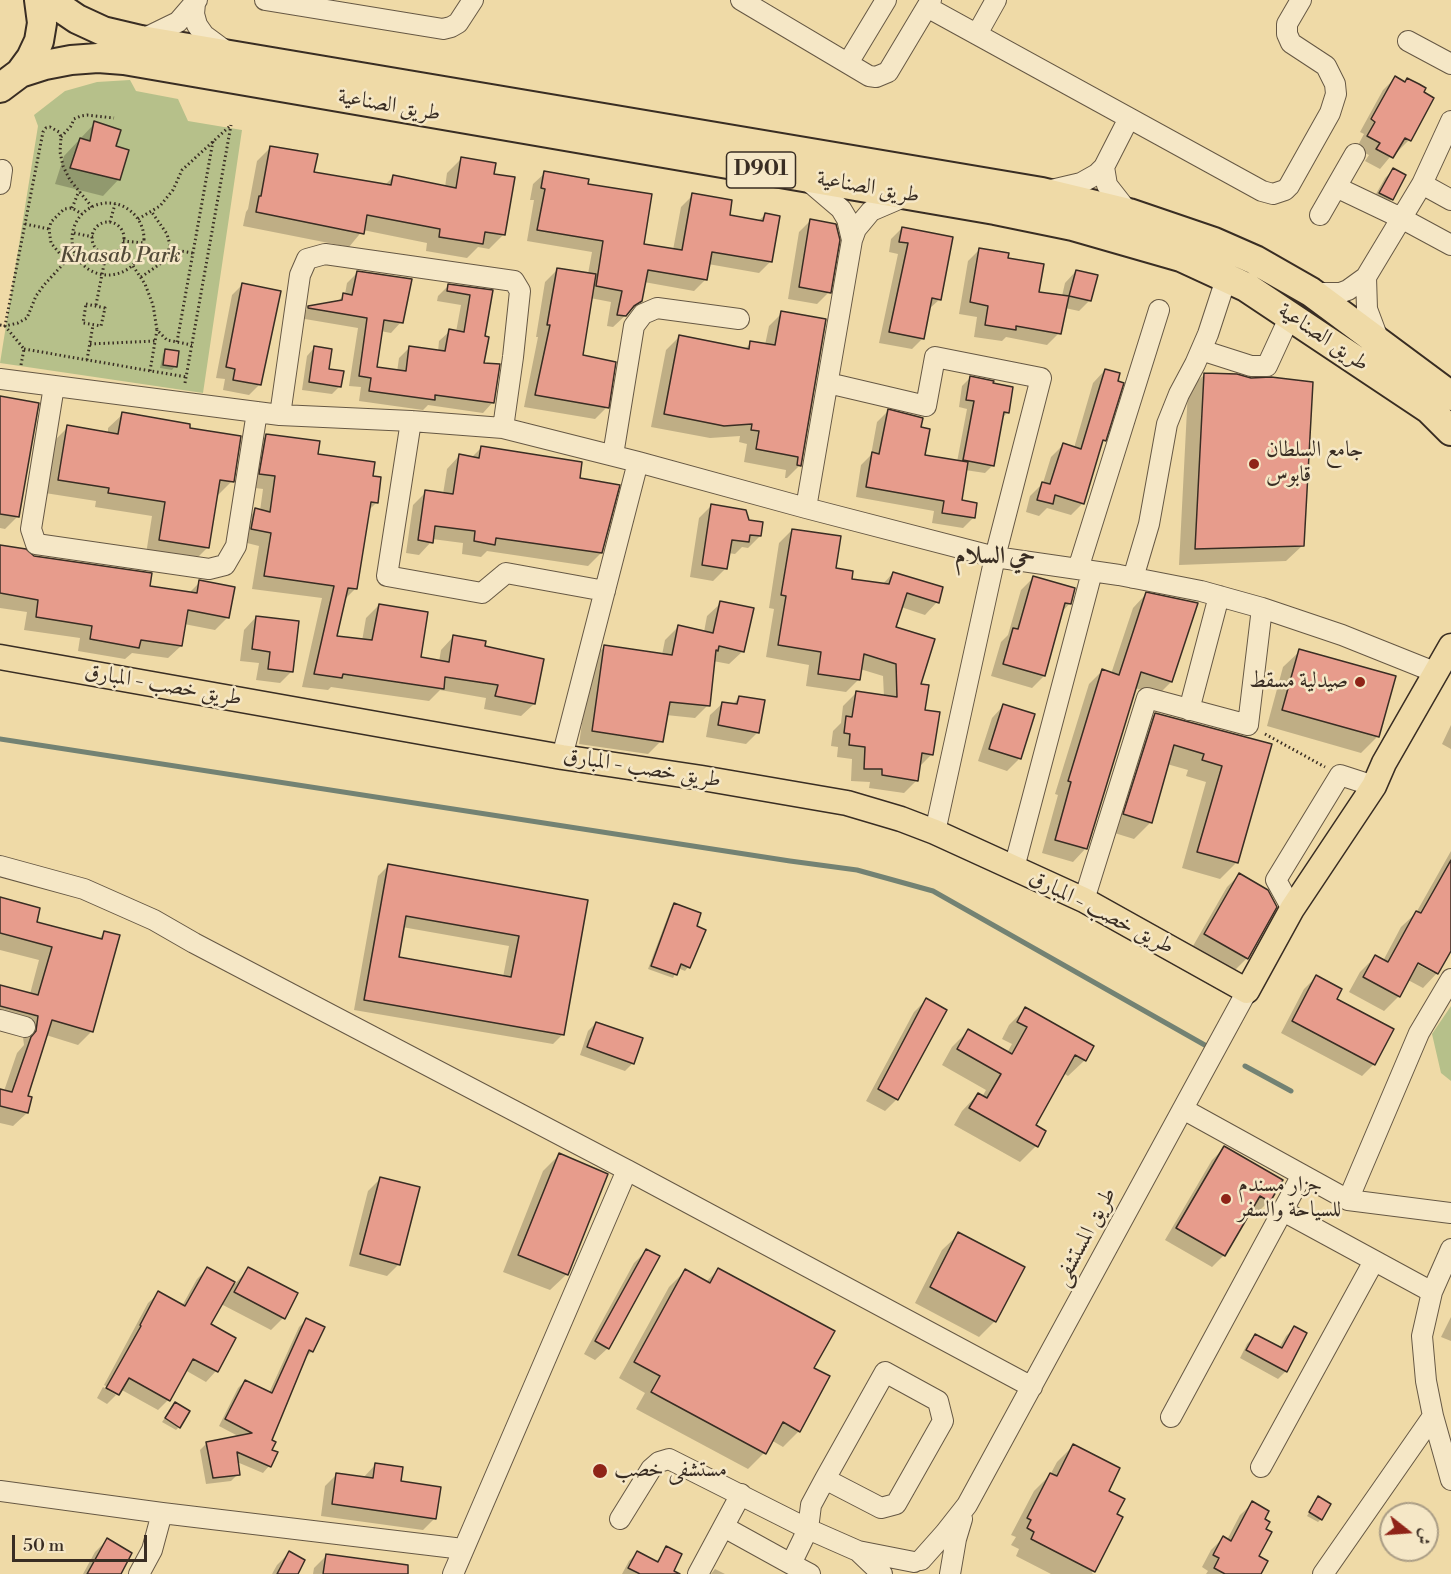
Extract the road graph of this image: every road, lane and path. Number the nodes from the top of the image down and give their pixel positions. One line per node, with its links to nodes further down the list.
1 (39, 0): 17 (highway, D901)
2 (49, 0): 12 (highway, طريق الصناعية / D901)
3 (272, 0): 4 (street)
4 (473, 0)
5 (741, 0): 15 (street)
6 (886, 0): 15 (street)
7 (996, 0): 11 (street)
8 (1301, 0): 19 (street)
9 (196, 1): 12 (street); 14 (street)
10 (929, 3): 11 (street); 15 (street)
11 (977, 34): 19 (street)
12 (141, 40): 14 (highway, طريق الصناعية / D901)
13 (1408, 41): 16 (street)
14 (233, 56): 29 (highway, طريق الصناعية / D901)
15 (848, 63)
16 (1451, 64)
17 (10, 81): 25 (highway, طريق الصناعية / D901)
18 (114, 118): 21 (path)
19 (1129, 118): 24 (street)
20 (1451, 121): 26 (street)
21 (61, 137): 28 (path); 42 (path)
22 (213, 141): 35 (path); 51 (path); 73 (path)
23 (1355, 154): 27 (street)
24 (1104, 167): 29 (street); 36 (street)
25 (804, 177): 30 (highway, طريق الصناعية / D901); 46 (street)
26 (1422, 184): 31 (street); 39 (street)
27 (1336, 187): 38 (street); 39 (street)
28 (79, 191): 33 (path); 34 (path)
29 (1042, 192): 36 (highway, طريق الصناعية / D901)
30 (908, 195): 46 (street); 59 (highway, طريق الصناعية / D901)
31 (1451, 200)
32 (115, 204): 33 (path); 40 (path); 41 (path)
33 (92, 207): 37 (path)
34 (72, 208): 37 (path); 43 (path)
35 (151, 211): 40 (path); 50 (path)
36 (1129, 213): 60 (highway, طريق الصناعية / D901)
37 (82, 214): 44 (path)
38 (1320, 215)
39 (1401, 218): 49 (street); 57 (street)
40 (138, 219): 48 (path)
41 (110, 223): 45 (path); 47 (path)
42 (25, 224): 43 (path); 67 (path)
43 (49, 229): 54 (path)
44 (73, 232): 45 (path); 53 (path)
45 (93, 237): 52 (path)
46 (852, 240): 80 (street)
47 (123, 241): 48 (path); 52 (path)
48 (144, 243): 55 (path)
49 (1451, 244)
50 (169, 249): 51 (path); 58 (path)
51 (193, 253): 70 (path)
52 (106, 254): 56 (path)
53 (76, 255): 54 (path); 56 (path)
54 (66, 261): 67 (path)
55 (133, 265): 56 (path); 58 (path)
56 (102, 274): 61 (path)
57 (1365, 277): 60 (street); 71 (street)
58 (141, 278): 68 (path)
59 (1226, 279): 63 (highway, طريق الصناعية / D901); 75 (street)
60 (1311, 292): 71 (highway, طريق الصناعية / D901)
61 (96, 306): 66 (path); 66 (path)
62 (1159, 310): 93 (street)
63 (1290, 316): 75 (street); 88 (highway, طريق الصناعية / D901)
64 (739, 319): 89 (street)
65 (0, 325): 67 (path)
66 (93, 325): 72 (path)
67 (5, 326): 74 (path)
68 (158, 330): 69 (path); 70 (path)
69 (155, 341): 72 (path); 77 (path)
70 (177, 342): 73 (path)
71 (1379, 342): 82 (highway, طريق الصناعية / D901)
72 (90, 344): 76 (path)
73 (192, 345): 78 (path)
74 (24, 349): 76 (path); 79 (path)
75 (1201, 350): 94 (street)
76 (87, 360): 77 (path)
77 (150, 371): 78 (path)
78 (186, 377): 83 (path)
79 (9, 380): 81 (street)
80 (828, 383): 91 (street); 92 (street)
81 (54, 386): 83 (street); 84 (street)
82 (1451, 396)
83 (182, 403): 84 (street)
84 (257, 412): 85 (street)
85 (280, 415): 86 (street); 87 (street)
86 (411, 421): 87 (street); 95 (street)
87 (502, 428): 89 (street)
88 (1451, 431)
89 (613, 455): 90 (street)
90 (638, 462): 91 (street); 95 (street)
91 (806, 508): 92 (street)
92 (995, 557): 93 (street); 106 (street)
93 (1085, 571): 94 (street); 108 (street)
94 (1133, 578): 96 (street)
95 (605, 591): 103 (street)
96 (1219, 596): 97 (street); 101 (street)
97 (1262, 608): 100 (street); 102 (street)
98 (1451, 646): 100 (main road)
99 (0, 657): 103 (main road, طريق خصب - المبارق)
100 (1437, 673): 105 (main road)
101 (1189, 710): 102 (street); 109 (street)
102 (1248, 725): 104 (path)
103 (562, 758): 106 (main road, طريق خصب - المبارق)
104 (1340, 775): 105 (street); 110 (street)
105 (1374, 786): 110 (main road)
106 (935, 832): 108 (main road, طريق خصب - المبارق)
107 (0, 866): 116 (street)
108 (1014, 868): 109 (main road, طريق خصب - المبارق)
109 (1084, 900): 112 (main road, طريق خصب - المبارق)
110 (1292, 909): 112 (main road)
111 (1451, 979): 118 (street)
112 (1247, 991): 115 (street, طريق المستشفى)
113 (0, 1020): 114 (street)
114 (25, 1027)
115 (1183, 1109): 117 (street); 124 (street, طريق المستشفى)
116 (627, 1170): 124 (street); 137 (street)
117 (1302, 1175): 118 (street); 119 (street)
118 (1348, 1200): 120 (street)
119 (1283, 1211): 122 (street); 126 (street)
120 (1451, 1213)
121 (1451, 1249): 123 (street)
122 (1374, 1261): 123 (street); 127 (street)
123 (1432, 1292): 125 (street)
124 (1032, 1387): 132 (street, طريق المستشفى)
125 (1433, 1416): 129 (street); 147 (street)
126 (1171, 1417)
127 (1261, 1467)
128 (825, 1479): 128 (street); 136 (street)
129 (1451, 1480)
130 (0, 1491): 133 (street)
131 (741, 1494): 134 (street); 135 (street); 136 (street)
132 (967, 1505): 140 (street, طريق المستشفى); 146 (street, طريق المستشفى)
133 (162, 1513): 137 (street); 141 (street)
134 (620, 1519)
135 (724, 1527): 139 (street); 143 (street)
136 (808, 1528): 138 (street); 139 (street)
137 (463, 1549): 142 (street)
138 (858, 1551): 140 (street); 145 (street)
139 (791, 1564): 144 (street)
140 (912, 1565): 146 (street)
141 (140, 1574)
142 (453, 1574)
143 (698, 1574)
144 (810, 1574)
145 (882, 1574)
146 (949, 1574)
147 (1323, 1574)

